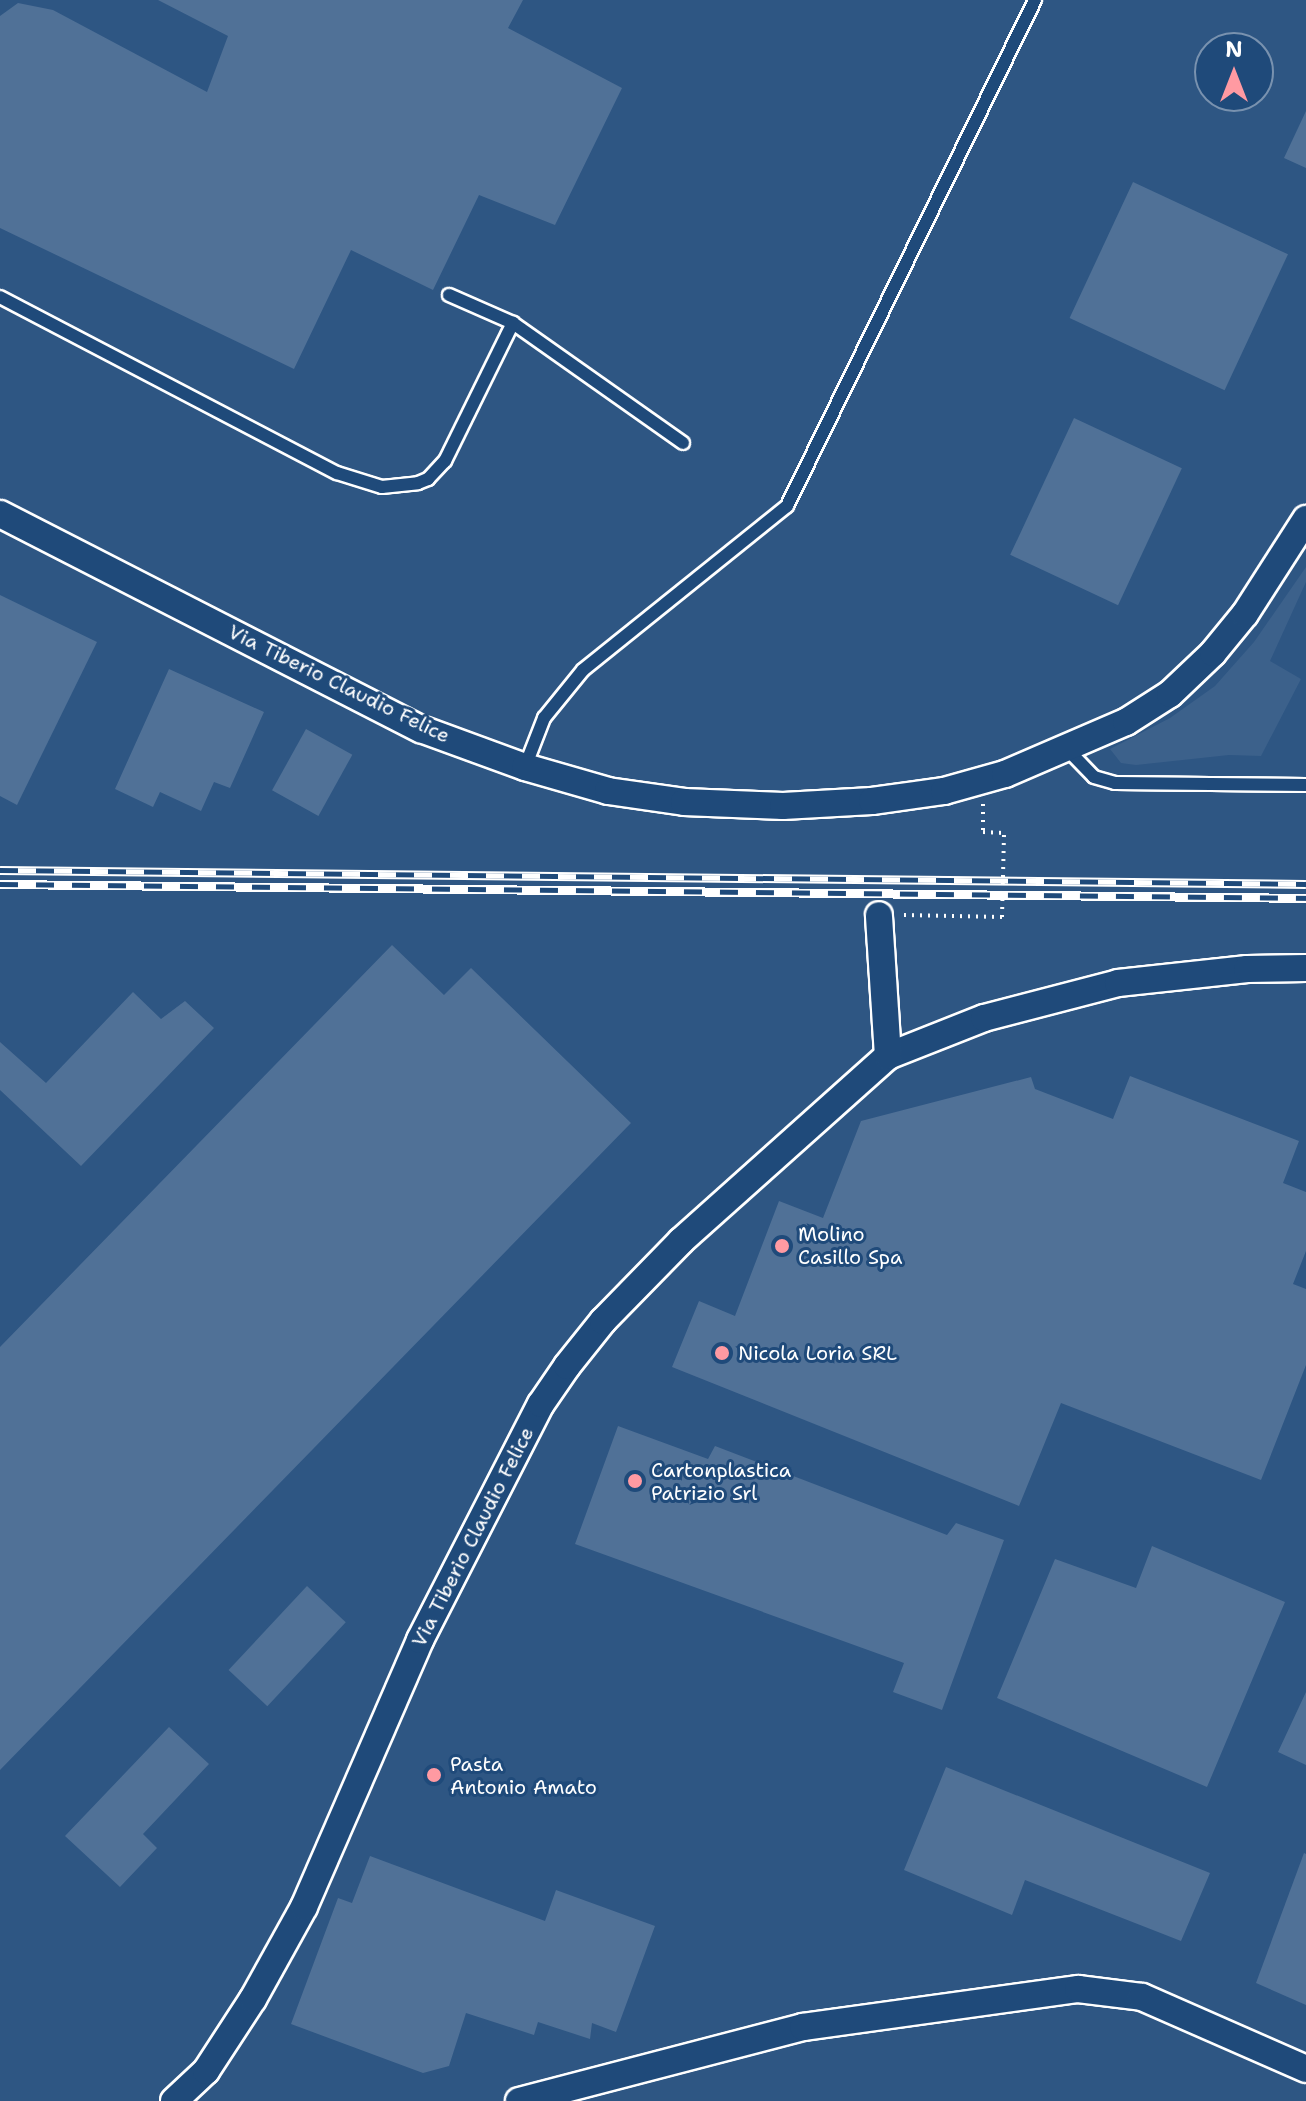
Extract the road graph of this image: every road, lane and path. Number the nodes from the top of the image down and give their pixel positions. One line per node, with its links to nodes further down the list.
1 (1035, 0): 9 (lane)
2 (449, 295): 4 (lane)
3 (0, 297): 4 (lane)
4 (513, 323): 5 (lane)
5 (683, 443)
6 (0, 514): 9 (street, Via Tiberio Claudio Felice)
7 (1306, 519): 8 (street, Via Tiberio Claudio Felice)
8 (1068, 750): 9 (street, Via Tiberio Claudio Felice); 10 (lane)
9 (525, 767)
10 (1306, 785)
11 (983, 817): 12 (path, bridge)
12 (879, 915): 14 (street)
13 (1306, 968): 14 (street, Via Tiberio Claudio Felice)
14 (888, 1056): 16 (street, Via Tiberio Claudio Felice)
15 (1306, 2069): 17 (street)
16 (174, 2101)
17 (519, 2101)

